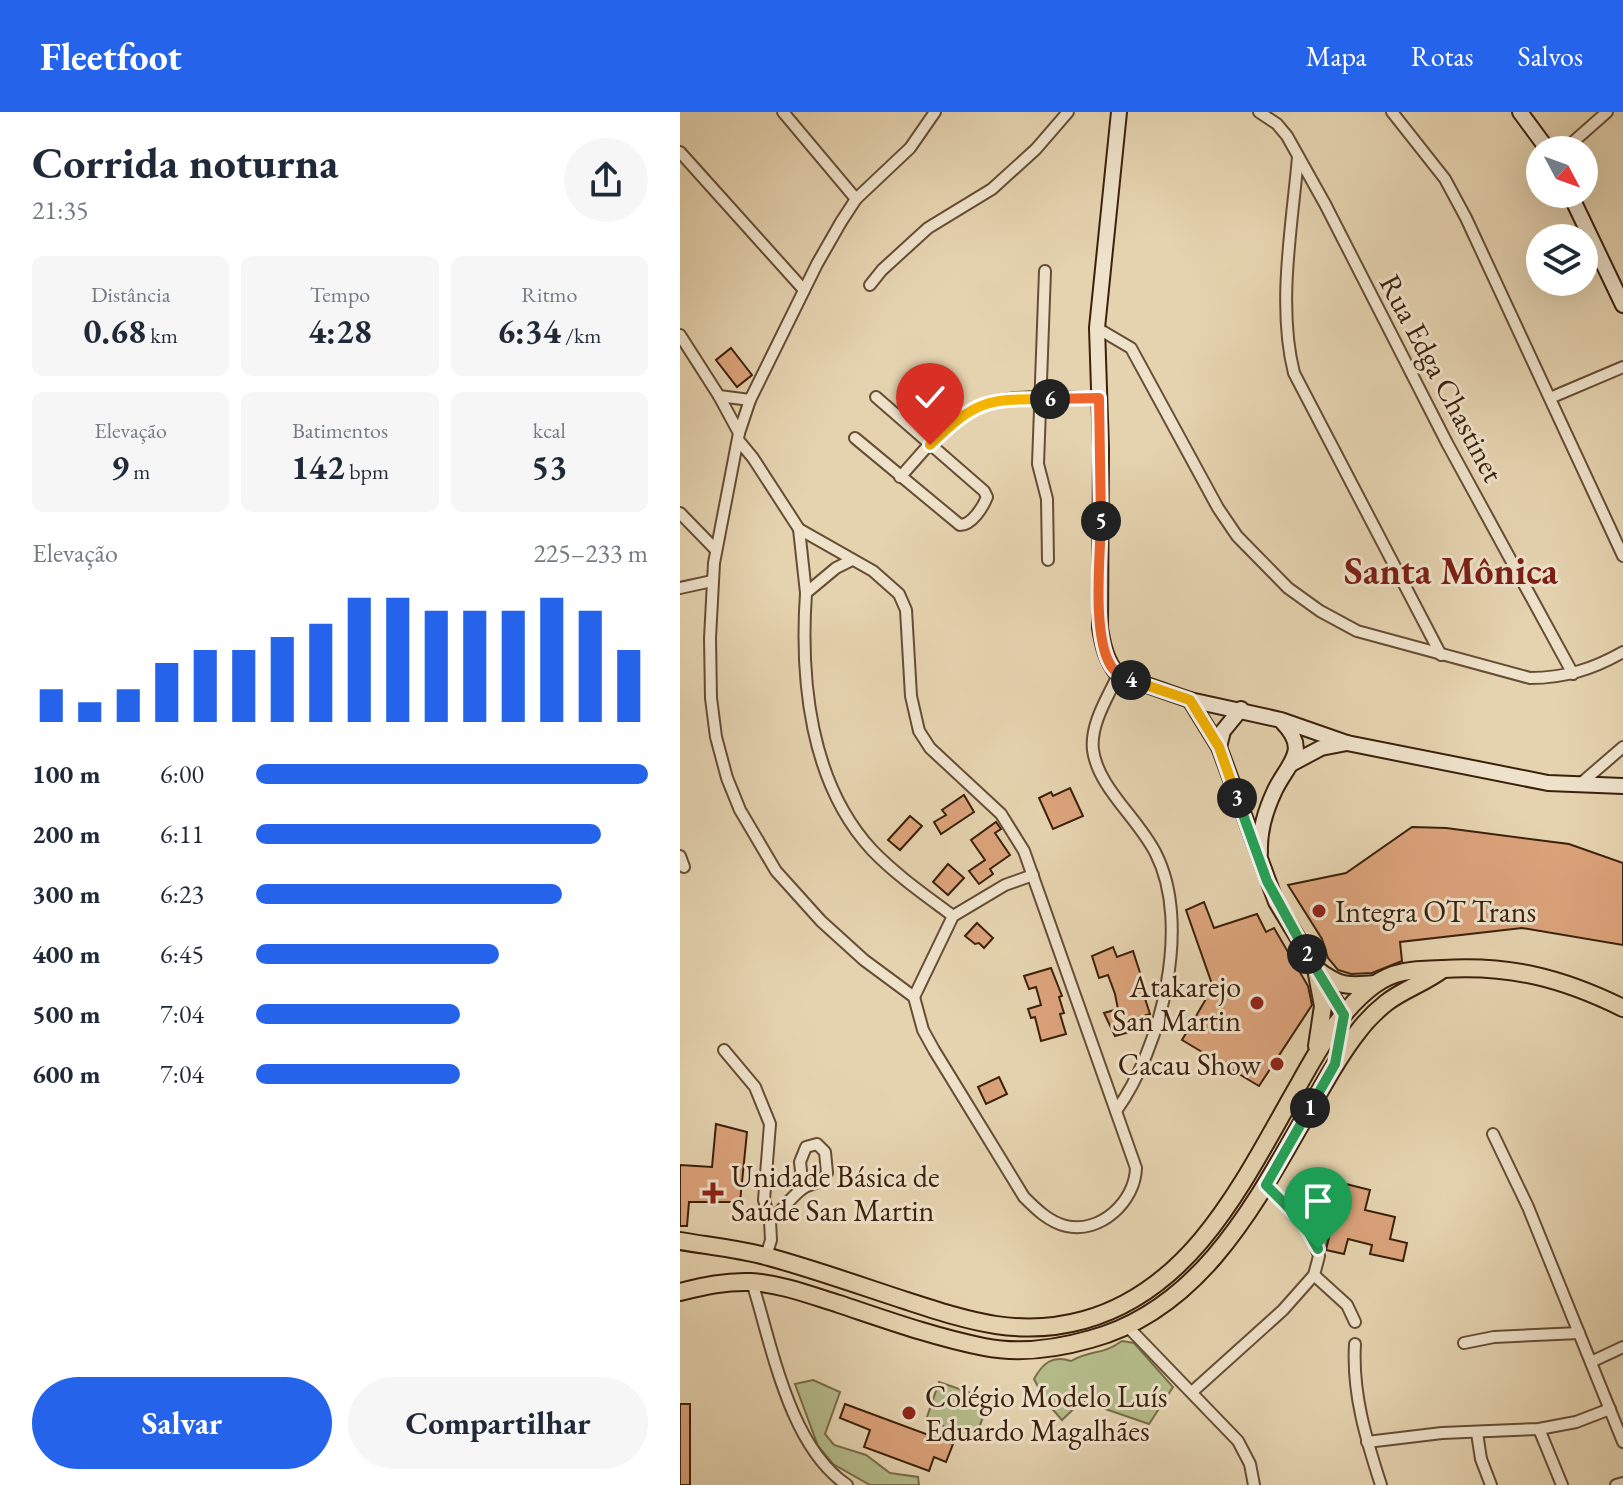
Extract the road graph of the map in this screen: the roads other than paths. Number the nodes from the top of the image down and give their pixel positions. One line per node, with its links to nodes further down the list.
1 (783, 112): 13 (street)
2 (935, 112): 13 (street)
3 (1068, 112): 16 (street)
4 (1119, 112): 19 (main road)
5 (1259, 112): 12 (street, Rua Edga Chastinet)
6 (1392, 112): 25 (street)
7 (1520, 112): 9 (main road)
8 (1607, 112): 10 (street)
9 (1538, 136)
10 (1580, 136)
11 (680, 152): 17 (street)
12 (1298, 155): 42 (street); 43 (street, Rua Edga Chastinet)
13 (856, 199): 17 (street)
14 (1577, 208): 18 (main road)
15 (1045, 271): 26 (street)
16 (870, 285)
17 (804, 290): 27 (street)
18 (1623, 305)
19 (1097, 328): 24 (main road); 42 (street)
20 (680, 335): 22 (street)
21 (1623, 367): 25 (street)
22 (719, 396): 27 (street); 28 (street)
23 (876, 397): 30 (street)
24 (1099, 398): 26 (street); 44 (main road)
25 (1550, 398): 35 (street)
26 (1039, 399): 30 (street); 37 (street)
27 (750, 400): 28 (street)
28 (739, 437): 33 (street); 34 (street)
29 (855, 438): 31 (street)
30 (930, 445): 31 (street); 31 (street)
31 (900, 477)
32 (680, 513): 34 (street)
33 (799, 529): 36 (street); 40 (street)
34 (716, 550): 38 (street)
35 (1623, 556)
36 (852, 560): 40 (street); 57 (street)
37 (1048, 560)
38 (712, 581): 39 (street); 62 (street)
39 (680, 588)
40 (806, 593): 58 (street)
41 (1623, 652): 43 (street)
42 (1441, 655): 43 (street)
43 (1573, 674)
44 (1118, 675): 45 (main road); 68 (street)
45 (1190, 700): 46 (main road); 49 (main road)
46 (1241, 709): 47 (main road); 49 (main road)
47 (1281, 720): 48 (main road); 51 (main road)
48 (1347, 743): 51 (main road); 52 (main road)
49 (1219, 747): 55 (main road)
50 (1623, 747): 52 (street)
51 (1291, 764): 55 (main road)
52 (1578, 785): 53 (main road)
53 (1623, 786)
54 (680, 856): 56 (street)
55 (1260, 862): 59 (main road)
56 (684, 867)
57 (1033, 875): 58 (street); 68 (street)
58 (953, 916): 62 (street)
59 (1316, 969): 61 (main road); 64 (main road); 66 (main road)
60 (1443, 969): 61 (main road); 63 (main road); 67 (main road)
61 (1375, 984): 64 (main road)
62 (914, 997): 68 (street)
63 (1623, 1008)
64 (1344, 1015): 66 (main road); 67 (main road)
65 (724, 1050): 72 (street)
66 (1315, 1056): 74 (main road)
67 (1335, 1064): 70 (main road)
68 (1116, 1111)
69 (1493, 1134): 80 (street)
70 (1266, 1185): 75 (street); 79 (main road)
71 (803, 1188): 72 (street)
72 (770, 1221): 74 (street)
73 (680, 1241): 74 (main road)
74 (766, 1256)
75 (1314, 1275): 78 (street); 85 (street)
76 (752, 1282): 77 (main road); 79 (main road); 92 (street)
77 (680, 1292)
78 (1355, 1322)
79 (1128, 1327): 85 (street)
80 (1579, 1333): 81 (street); 84 (street)
81 (1464, 1343)
82 (1355, 1344): 89 (street)
83 (1623, 1347): 84 (street)
84 (1591, 1362): 86 (street)
85 (1192, 1392): 93 (street)
86 (1610, 1409): 87 (street); 90 (street)
87 (1539, 1429): 88 (street); 96 (street)
88 (1477, 1433): 89 (street); 95 (street)
89 (1367, 1442): 94 (street)
90 (1623, 1442)
91 (1623, 1483): 97 (street)
92 (847, 1485)
93 (1254, 1485)
94 (1381, 1485)
95 (1491, 1485)
96 (1562, 1485)
97 (1616, 1485)

